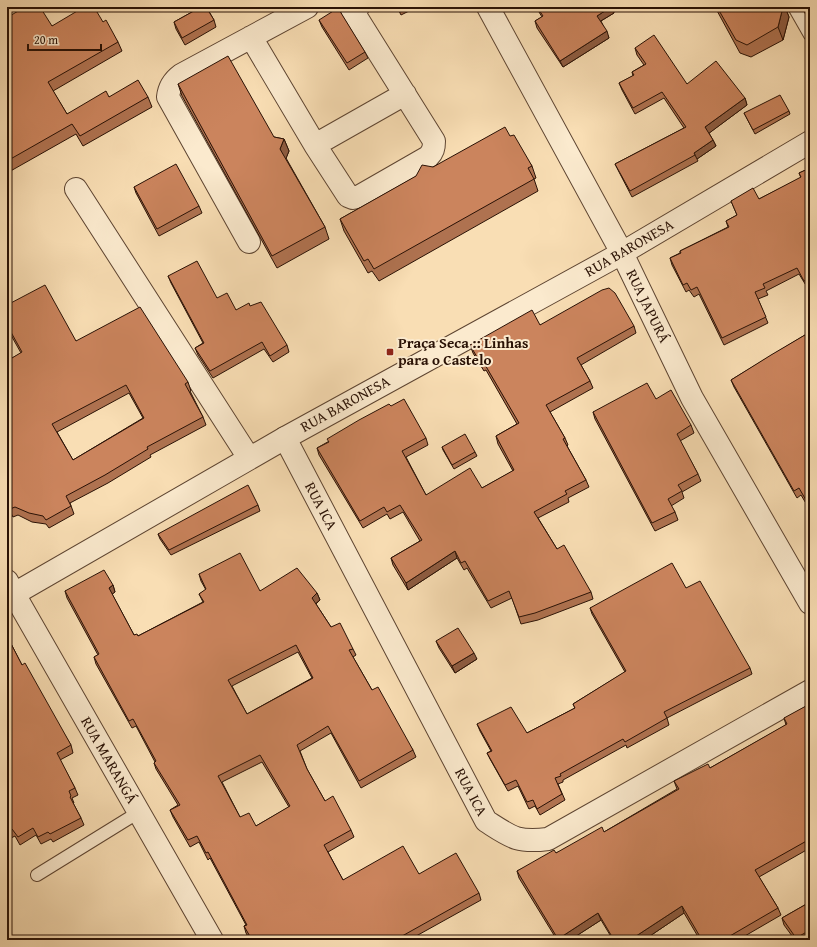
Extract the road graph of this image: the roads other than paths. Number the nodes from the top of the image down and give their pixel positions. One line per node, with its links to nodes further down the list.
1 (307, 7): 6 (street)
2 (488, 7): 12 (street, RUA JAPURÁ)
3 (794, 7): 5 (lane)
4 (353, 8): 7 (street)
5 (810, 35)
6 (251, 37): 9 (street); 11 (street)
7 (405, 94): 9 (street); 9 (street)
8 (810, 142): 12 (street, RUA BARONESA)
9 (315, 145)
10 (76, 189): 14 (street)
11 (249, 242)
12 (622, 253): 13 (street, RUA BARONESA); 16 (street, RUA JAPURÁ)
13 (285, 438): 14 (street, RUA BARONESA); 17 (street, RUA ICA)
14 (249, 458): 15 (street, RUA BARONESA)
15 (9, 591): 18 (street, RUA MARANGÁ)
16 (810, 602)
17 (810, 691)
18 (139, 812): 19 (lane); 20 (street, RUA MARANGÁ)
19 (37, 875)
20 (212, 940)

